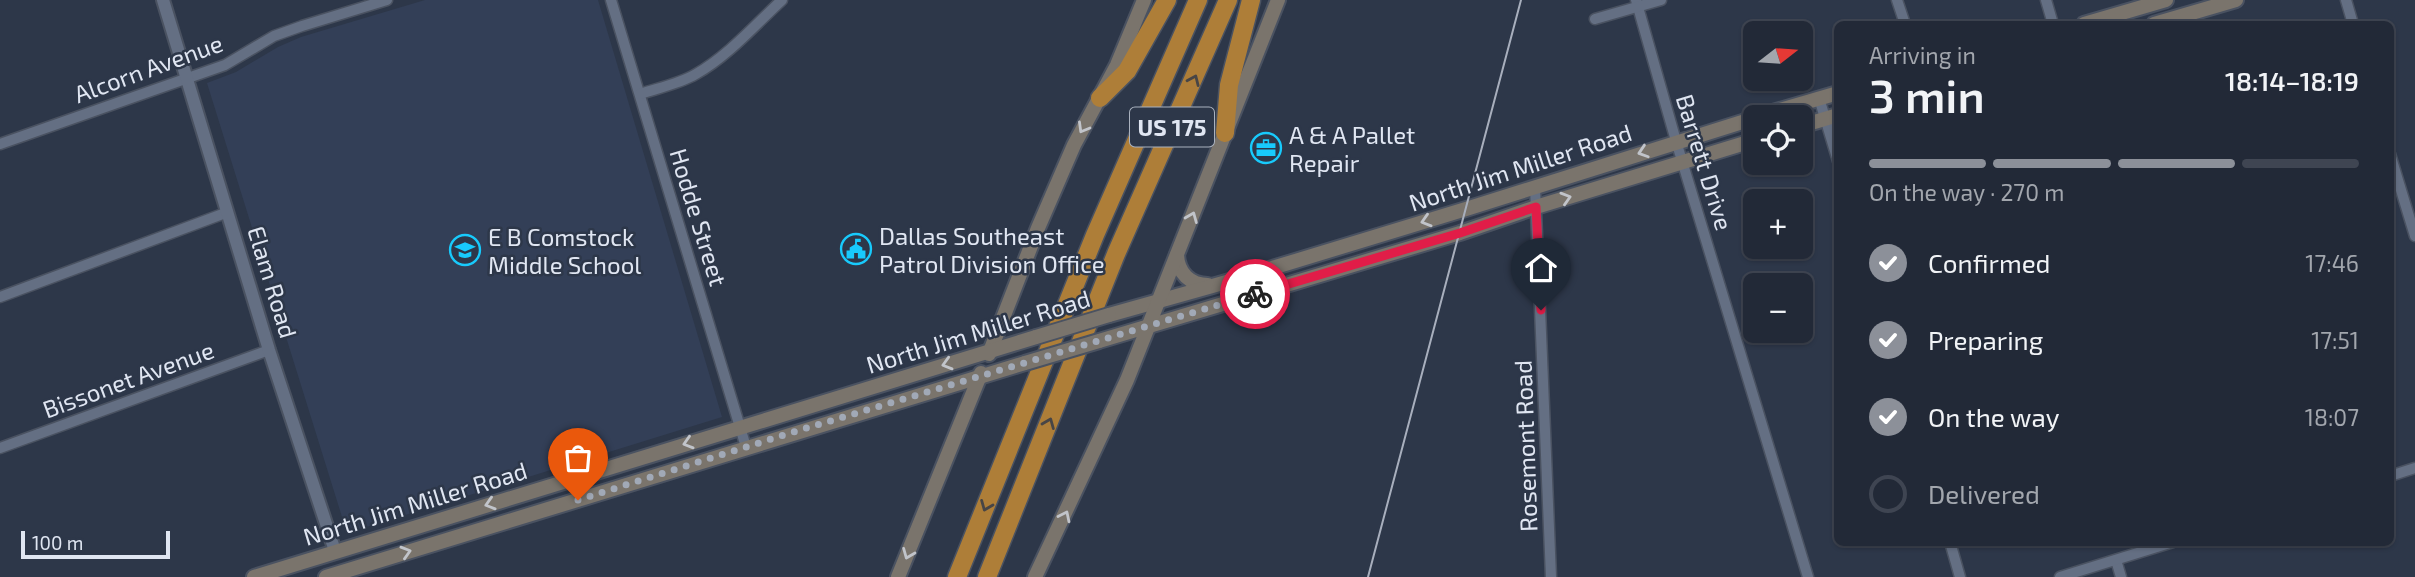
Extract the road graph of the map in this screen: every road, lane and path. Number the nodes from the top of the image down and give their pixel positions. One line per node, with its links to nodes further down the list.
1 (163, 0): 24 (street, Elam Road)
2 (387, 0): 24 (street, Alcorn Avenue)
3 (611, 0): 25 (street, Hodde Street)
4 (1144, 0): 27 (main road)
5 (1167, 0): 27 (highway)
6 (1198, 0): 72 (highway, US 175, one-way to 72)
7 (1228, 0): 73 (highway, US 175, one-way to 7)
8 (1251, 0): 33 (highway)
9 (1278, 0): 33 (main road)
10 (1661, 0): 17 (street)
11 (1898, 0): 19 (street)
12 (2046, 0): 20 (street)
13 (2166, 0): 21 (main road)
14 (2236, 0): 22 (main road)
15 (2346, 0): 23 (street)
16 (780, 1): 25 (street)
17 (1637, 4): 18 (street); 35 (street, Barrett Drive)
18 (1595, 19)
19 (1904, 21)
20 (2052, 21)
21 (2094, 21)
22 (2164, 21)
23 (2352, 21)
24 (187, 77): 37 (street, Alcorn Avenue); 42 (street, Elam Road)
25 (640, 94): 56 (street, Hodde Street)
26 (1834, 94): 28 (main road, North Jim Miller Road)
27 (1100, 98): 50 (main road, one-way to 50)
28 (1819, 98): 29 (main road, North Jim Miller Road); 30 (street)
29 (1796, 105)
30 (1831, 117): 32 (main road); 34 (street)
31 (1743, 121): 35 (main road, North Jim Miller Road)
32 (1813, 122)
33 (1225, 133): 44 (main road, one-way to 33)
34 (1834, 136)
35 (1676, 141): 38 (street, Barrett Drive); 40 (main road, North Jim Miller Road, one-way to 40)
36 (1743, 143): 38 (main road, North Jim Miller Road)
37 (0, 144)
38 (1683, 161): 41 (main road, North Jim Miller Road, one-way to 38); 76 (street, Barrett Drive)
39 (2394, 167): 43 (street)
40 (1535, 187): 41 (street, Rosemont Road); 45 (main road, North Jim Miller Road, one-way to 45)
41 (1536, 207): 48 (main road, North Jim Miller Road); 75 (street, Rosemont Road)
42 (228, 212): 46 (street); 49 (street, Elam Road)
43 (2415, 236)
44 (1177, 255): 45 (main road); 47 (main road)
45 (1223, 283): 47 (main road, North Jim Miller Road)
46 (0, 297)
47 (1158, 300): 48 (main road); 50 (main road, North Jim Miller Road, bridge)
48 (1149, 326): 52 (main road, North Jim Miller Road, bridge); 74 (main road, one-way to 48)
49 (270, 350): 58 (street, Bissonet Avenue); 67 (street, Elam Road)
50 (991, 351): 51 (main road, North Jim Miller Road, one-way to 51); 52 (main road)
51 (905, 376): 53 (main road); 54 (main road, North Jim Miller Road)
52 (979, 377): 53 (main road, North Jim Miller Road); 71 (main road, one-way to 71)
53 (914, 397): 55 (main road, North Jim Miller Road)
54 (829, 400): 55 (main road); 56 (main road, North Jim Miller Road)
55 (834, 420): 57 (main road, North Jim Miller Road)
56 (740, 427): 57 (street, Hodde Street); 60 (main road, North Jim Miller Road, one-way to 60)
57 (746, 447): 62 (main road, North Jim Miller Road)
58 (0, 448)
59 (2415, 468): 61 (street)
60 (602, 470): 62 (main road); 63 (main road, North Jim Miller Road)
61 (2394, 475)
62 (608, 490): 64 (main road, North Jim Miller Road)
63 (516, 496): 64 (main road); 67 (main road, North Jim Miller Road, one-way to 67)
64 (522, 516): 69 (main road, North Jim Miller Road, one-way to 64)
65 (1951, 546): 77 (street)
66 (2160, 546): 68 (street)
67 (335, 551): 69 (main road, Elam Road); 70 (main road, North Jim Miller Road)
68 (2116, 560): 78 (street); 79 (street)
69 (336, 575)
70 (254, 577)
71 (898, 577)
72 (957, 577)
73 (986, 577)
74 (1035, 577)
75 (1551, 577)
76 (1808, 577)
77 (1960, 577)
78 (2060, 577)
79 (2121, 577)

